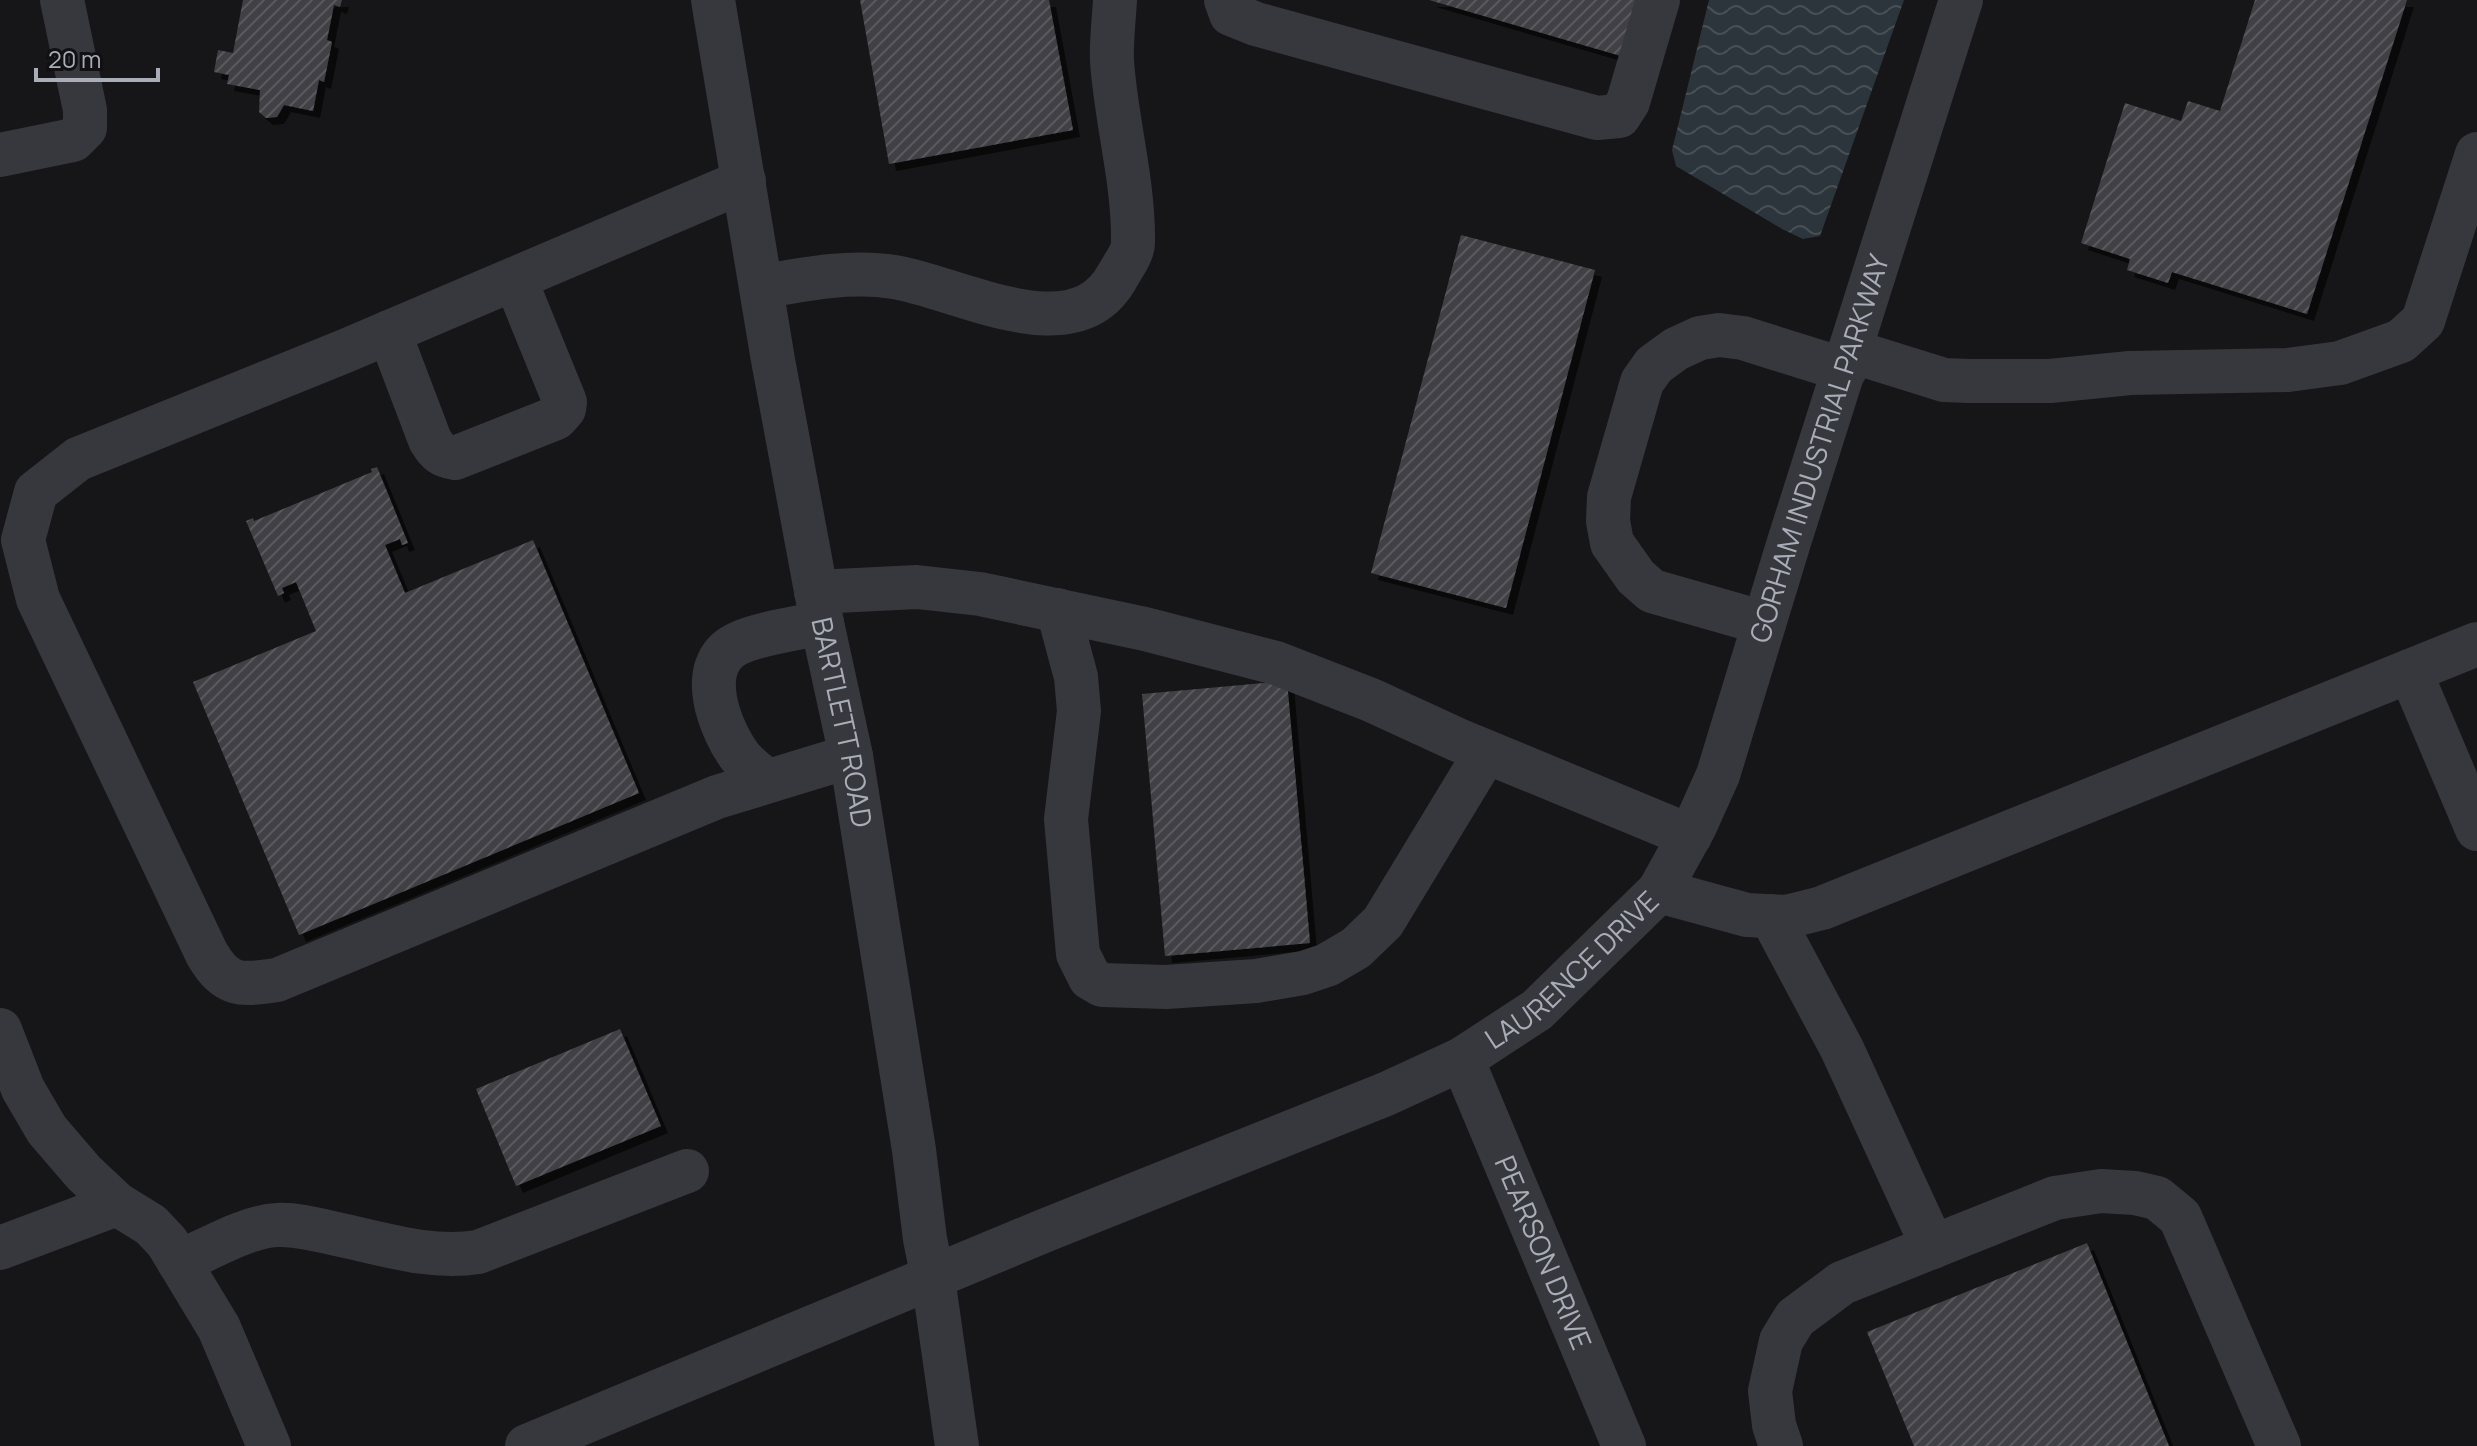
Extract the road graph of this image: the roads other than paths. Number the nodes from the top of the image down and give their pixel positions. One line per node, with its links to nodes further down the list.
1 (62, 0): 8 (street)
2 (713, 0): 9 (street, BARTLETT ROAD)
3 (1115, 0): 11 (street)
4 (1226, 0): 5 (street)
5 (1658, 0)
6 (1961, 0): 13 (street, GORHAM INDUSTRIAL PARKWAY)
7 (2477, 154): 13 (street)
8 (0, 155)
9 (744, 181): 10 (street); 11 (street, BARTLETT ROAD)
10 (515, 279): 12 (street); 12 (street)
11 (761, 287): 14 (street, BARTLETT ROAD)
12 (389, 332): 21 (street)
13 (1848, 360): 16 (street, GORHAM INDUSTRIAL PARKWAY); 16 (street)
14 (819, 607): 15 (street); 20 (street, BARTLETT ROAD); 21 (street)
15 (1058, 610): 19 (street); 19 (street)
16 (1764, 623): 23 (street, GORHAM INDUSTRIAL PARKWAY)
17 (2477, 644): 18 (street, LAURENCE DRIVE)
18 (2410, 671): 22 (street); 25 (street, LAURENCE DRIVE)
19 (1486, 752): 23 (street)
20 (851, 756): 21 (street); 33 (street, BARTLETT ROAD)
21 (766, 780)
22 (2477, 829)
23 (1690, 836): 24 (street, GORHAM INDUSTRIAL PARKWAY)
24 (1659, 891): 25 (street, LAURENCE DRIVE); 27 (street, LAURENCE DRIVE)
25 (1771, 916): 30 (street)
26 (0, 1030): 29 (street)
27 (1462, 1059): 33 (street, LAURENCE DRIVE); 37 (street, PEARSON DRIVE)
28 (687, 1171): 32 (street)
29 (117, 1204): 31 (street); 32 (street)
30 (1933, 1247): 38 (street); 39 (street)
31 (0, 1248)
32 (179, 1262): 34 (street)
33 (933, 1278): 35 (street, LAURENCE DRIVE); 36 (street, BARTLETT ROAD)
34 (269, 1446)
35 (527, 1446)
36 (957, 1446)
37 (1624, 1446)
38 (1781, 1446)
39 (2279, 1446)

